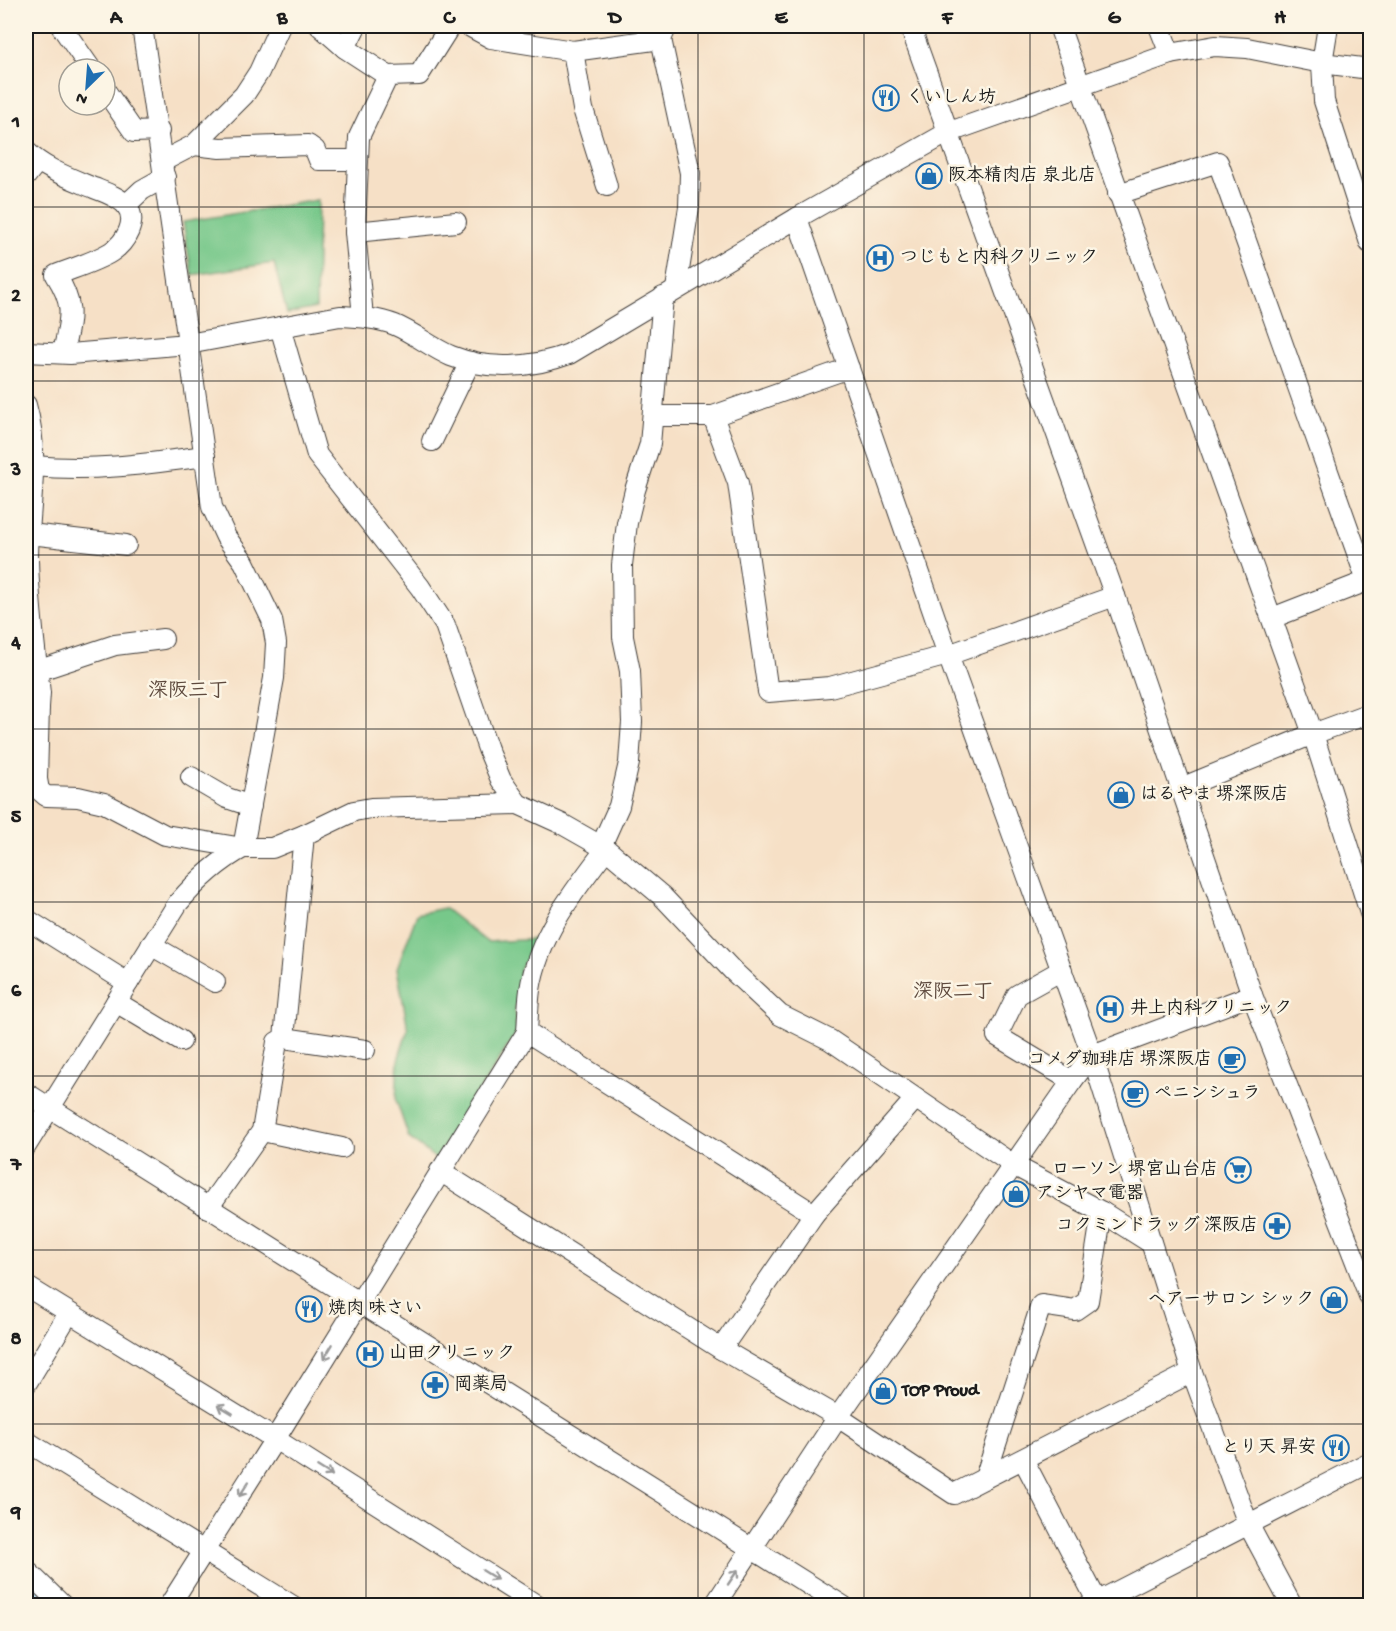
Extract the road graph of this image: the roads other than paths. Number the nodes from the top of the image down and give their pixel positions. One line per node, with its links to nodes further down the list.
1 (61, 26): 16 (street)
2 (142, 26): 22 (street)
3 (280, 26): 24 (street)
4 (320, 26): 13 (street)
5 (356, 26): 13 (street)
6 (450, 26): 19 (street)
7 (469, 26): 14 (street)
8 (910, 26): 23 (street)
9 (1059, 26): 20 (street)
10 (1159, 26): 15 (street)
11 (1328, 26): 17 (street)
12 (664, 32): 14 (street); 35 (street)
13 (345, 48): 19 (street)
14 (573, 51): 28 (street)
15 (1170, 54): 17 (street); 20 (street)
16 (83, 57)
17 (1322, 63): 18 (street); 34 (street)
18 (1371, 69)
19 (388, 76): 25 (street)
20 (1082, 86): 23 (street); 29 (street)
21 (117, 107): 22 (street)
22 (159, 131): 27 (street)
23 (947, 133): 31 (street); 51 (street)
24 (194, 145): 25 (street); 27 (street)
25 (358, 159): 33 (street)
26 (29, 163): 30 (street)
27 (164, 169): 30 (street); 38 (street)
28 (607, 186)
29 (1118, 194): 52 (street); 52 (street)
30 (126, 205): 40 (street)
31 (797, 218): 35 (street); 42 (street)
32 (456, 222): 33 (street)
33 (355, 232): 36 (street)
34 (1371, 243)
35 (670, 293): 41 (street); 44 (street)
36 (363, 317): 37 (street); 41 (street)
37 (280, 327): 38 (street); 61 (street)
38 (188, 344): 40 (street); 47 (street)
39 (26, 352): 40 (street)
40 (63, 353)
41 (470, 362): 46 (street)
42 (849, 368): 45 (street); 54 (street)
43 (26, 405): 48 (street)
44 (654, 416): 45 (street); 64 (street)
45 (713, 416): 54 (street)
46 (432, 441)
47 (205, 456): 48 (street); 62 (street)
48 (34, 466): 49 (street)
49 (30, 534): 50 (street); 55 (street)
50 (126, 545)
51 (1115, 596): 54 (street); 60 (street)
52 (1272, 618): 58 (street)
53 (163, 639): 55 (street)
54 (948, 655): 69 (street)
55 (37, 670): 56 (street)
56 (32, 711): 65 (street)
57 (1371, 713): 58 (street)
58 (1312, 734): 60 (street); 66 (street)
59 (191, 777): 62 (street)
60 (1181, 788): 72 (street)
61 (518, 804): 63 (street); 64 (street)
62 (250, 806): 65 (street)
63 (304, 835): 65 (street); 75 (street)
64 (604, 847): 74 (street); 81 (street)
65 (243, 848): 68 (street)
66 (1371, 913)
67 (26, 919): 71 (street)
68 (152, 945): 70 (street); 71 (street)
69 (1062, 970): 78 (street); 79 (street)
70 (215, 982)
71 (128, 983): 73 (street)
72 (1252, 995): 78 (street); 93 (street)
73 (116, 1002): 76 (street); 82 (street)
74 (527, 1032): 87 (street); 90 (street)
75 (284, 1038): 77 (street); 83 (street)
76 (181, 1041)
77 (365, 1050)
78 (1092, 1055): 79 (street); 91 (street)
79 (1072, 1081): 86 (street)
80 (26, 1093): 82 (street)
81 (915, 1099): 86 (street); 90 (street)
82 (50, 1108): 84 (street); 88 (street)
83 (262, 1131): 85 (street); 88 (street)
84 (26, 1146)
85 (342, 1148)
86 (1015, 1166): 89 (street); 99 (street)
87 (440, 1172): 94 (street); 96 (street)
88 (208, 1208): 94 (street)
89 (1102, 1212): 91 (street); 104 (street)
90 (814, 1214): 96 (street)
91 (1151, 1243): 97 (street)
92 (26, 1286): 95 (street)
93 (1371, 1298)
94 (359, 1302): 100 (street, one-way to 100); 106 (street)
95 (69, 1313): 98 (street); 100 (street, one-way to 95)
96 (721, 1349): 99 (street)
97 (1192, 1372): 102 (street); 105 (street)
98 (28, 1375)
99 (838, 1417): 104 (street); 106 (street)
100 (275, 1439): 107 (street, one-way to 107); 113 (street, one-way to 113)
101 (26, 1441): 107 (street)
102 (1023, 1459): 104 (street); 109 (street)
103 (1371, 1462): 105 (street)
104 (985, 1478)
105 (1248, 1524): 109 (street); 116 (street)
106 (753, 1549): 114 (street, one-way to 106); 115 (street)
107 (204, 1550): 111 (street); 112 (street)
108 (26, 1570): 110 (street)
109 (1093, 1603)
110 (63, 1605)
111 (169, 1605)
112 (293, 1605)
113 (538, 1605)
114 (714, 1605)
115 (843, 1605)
116 (1292, 1605)

